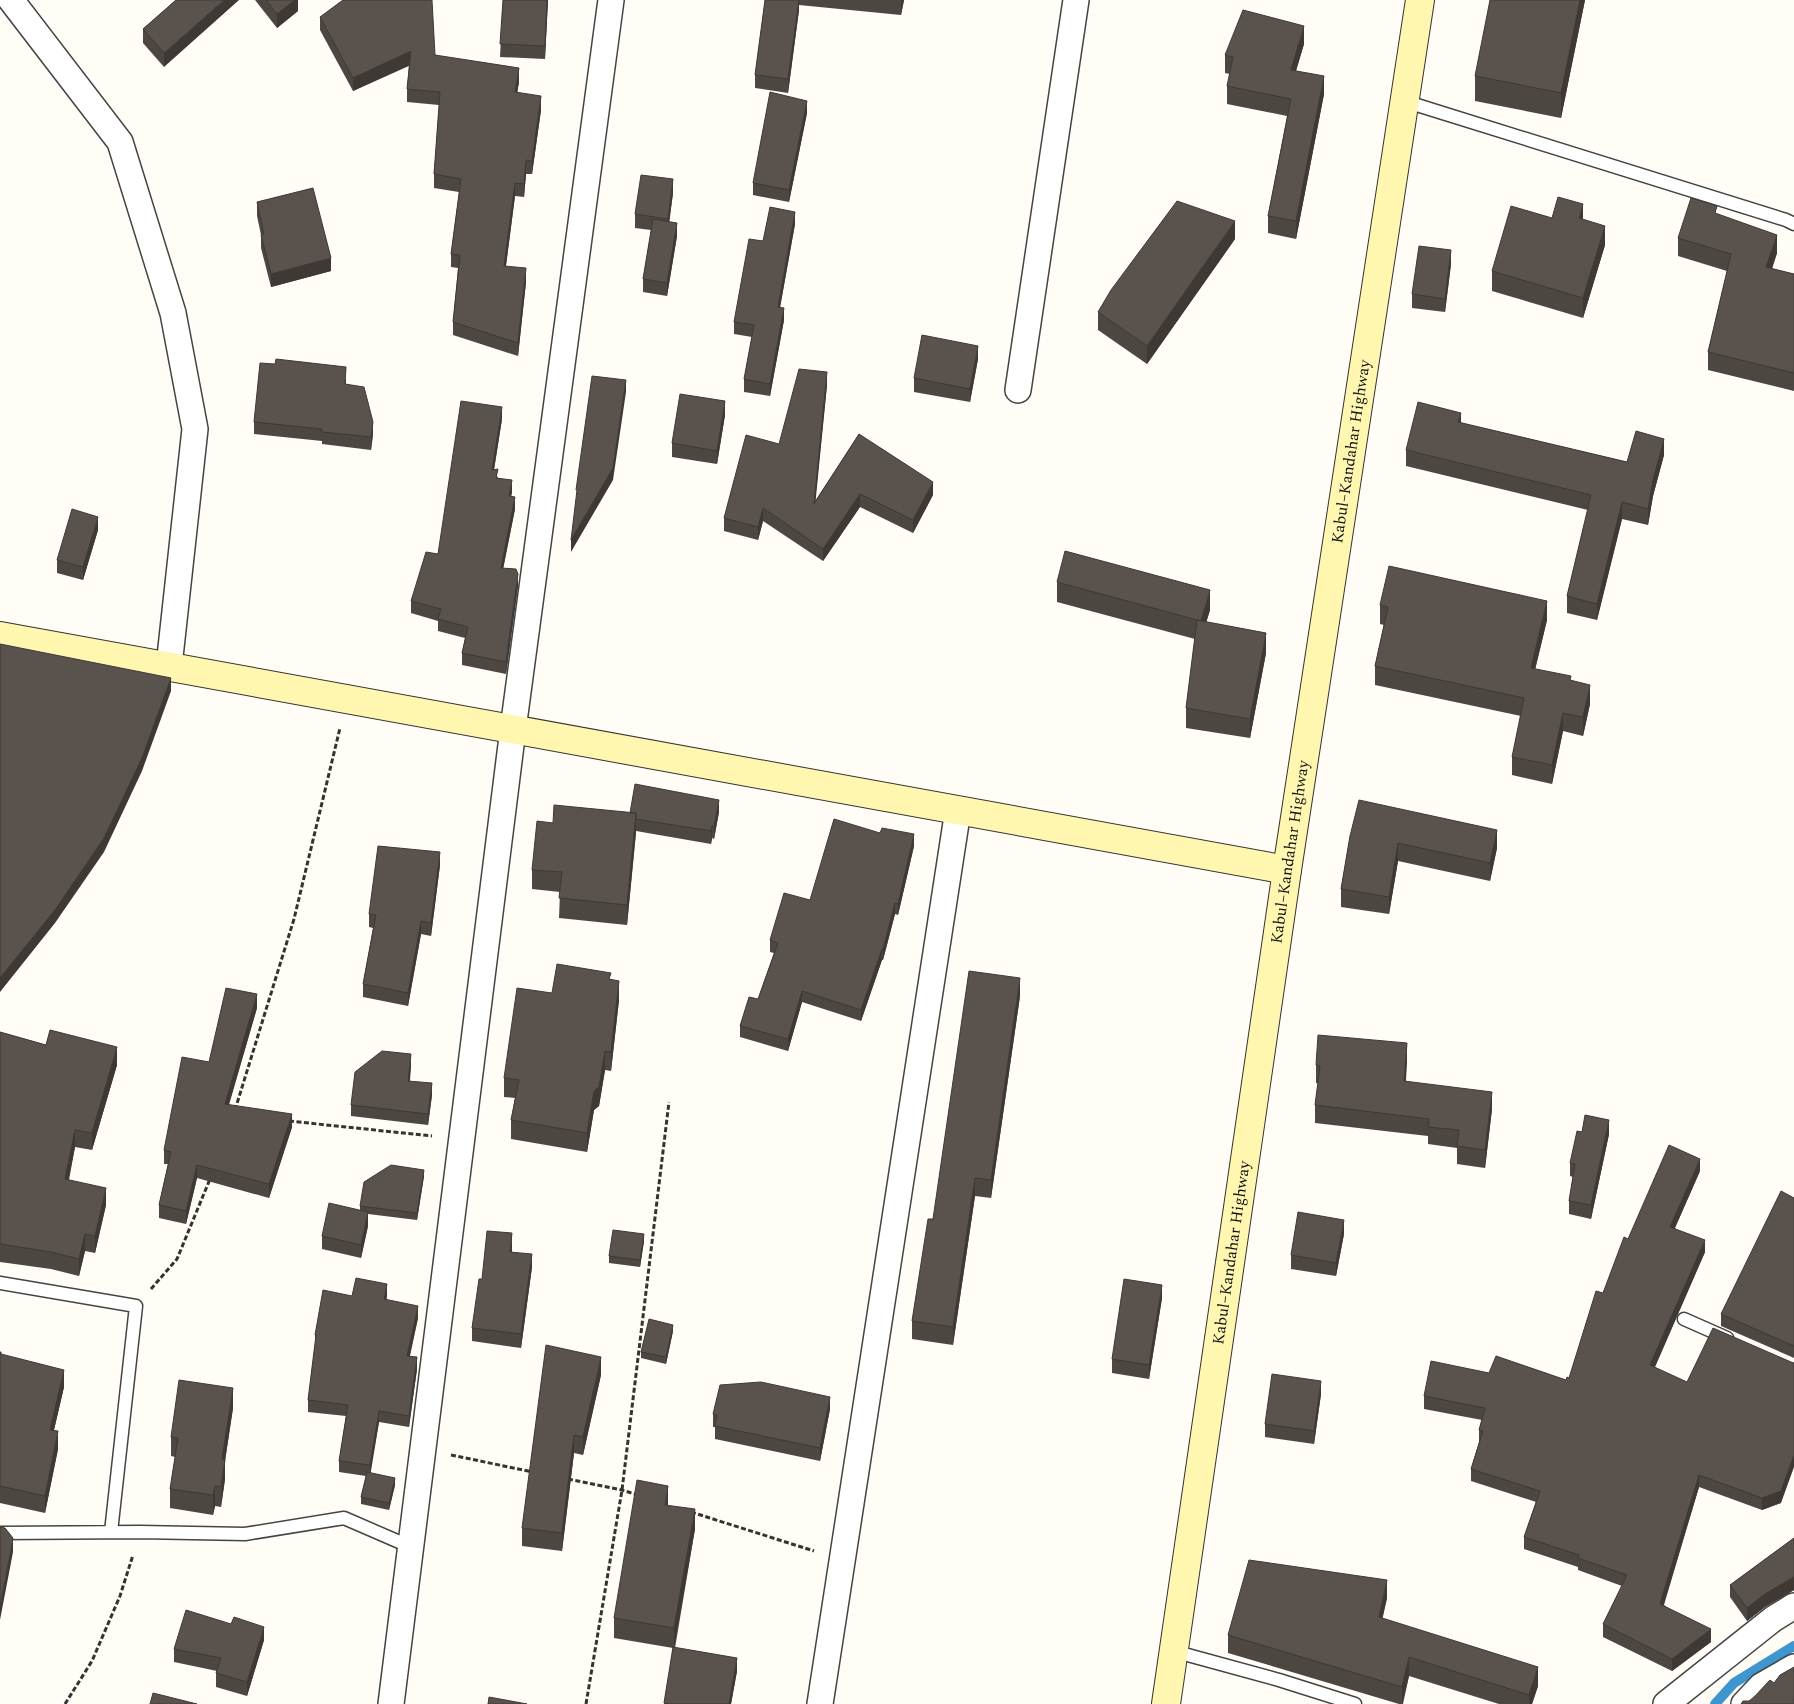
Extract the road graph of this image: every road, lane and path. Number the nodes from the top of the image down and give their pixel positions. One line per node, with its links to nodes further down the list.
1 (11, 0): 9 (street)
2 (611, 0): 11 (street)
3 (1076, 0): 7 (street)
4 (1420, 0): 5 (main road, Kabul–Kandahar Highway)
5 (1404, 102): 6 (lane); 13 (main road, Kabul–Kandahar Highway)
6 (1794, 224)
7 (1018, 390)
8 (0, 636): 9 (main road)
9 (168, 666): 10 (main road)
10 (347, 699): 11 (main road); 15 (path)
11 (513, 729): 12 (main road); 17 (street)
12 (958, 810): 13 (main road); 33 (street)
13 (1287, 870): 35 (main road, Kabul–Kandahar Highway)
14 (669, 1102): 26 (path)
15 (234, 1115)
16 (283, 1120): 17 (path)
17 (462, 1139): 23 (street)
18 (214, 1171): 20 (path)
19 (0, 1283): 20 (lane)
20 (136, 1306): 29 (lane)
21 (1684, 1319): 22 (lane)
22 (1735, 1341)
23 (423, 1449): 24 (path); 32 (street)
24 (537, 1473)
25 (565, 1479): 26 (path)
26 (622, 1490): 27 (path); 40 (path)
27 (640, 1496)
28 (686, 1511): 33 (path)
29 (111, 1532): 30 (lane); 31 (lane)
30 (140, 1532): 32 (lane); 38 (path)
31 (0, 1533)
32 (411, 1547): 39 (street)
33 (842, 1560): 41 (street)
34 (1794, 1606): 37 (street)
35 (1173, 1651): 42 (main road, Kabul–Kandahar Highway); 43 (lane)
36 (1794, 1667): 44 (street)
37 (1675, 1701)
38 (65, 1704)
39 (390, 1704)
40 (586, 1704)
41 (820, 1704)
42 (1166, 1704)
43 (1355, 1704)
44 (1744, 1704)

